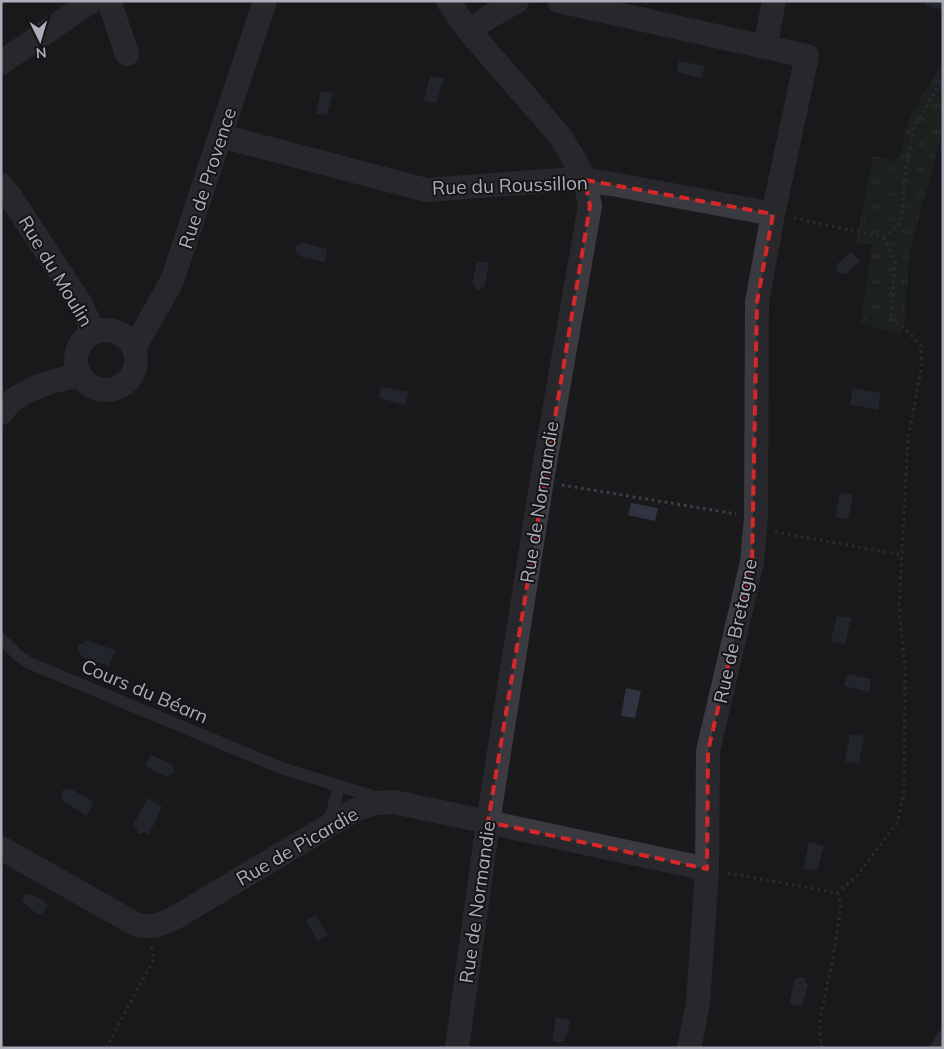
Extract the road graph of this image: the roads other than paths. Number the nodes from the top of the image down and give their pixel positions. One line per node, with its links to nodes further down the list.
1 (91, 1): 11 (street)
2 (108, 1): 10 (street)
3 (265, 1): 12 (street, Rue de Provence)
4 (448, 1): 8 (street, Rue de Normandie)
5 (517, 1): 8 (street)
6 (559, 1): 9 (street)
7 (774, 1): 9 (street)
8 (469, 31): 13 (street, Rue de Normandie)
9 (765, 47): 15 (street, Rue de Bretagne)
10 (127, 54)
11 (1, 63)
12 (221, 136): 13 (street, Rue du Roussillon); 17 (street, Rue de Provence)
13 (585, 180): 15 (street, Rue du Roussillon); 23 (street, Rue de Normandie)
14 (1, 185): 16 (street, Rue du Moulin)
15 (773, 214): 26 (street, Rue de Bretagne)
16 (93, 332): 17 (street); 18 (street)
17 (134, 348): 18 (street)
18 (79, 375): 19 (street)
19 (1, 414)
20 (1, 639): 21 (lane, Cours du Béarn)
21 (339, 786): 22 (lane, Cours du Béarn); 24 (lane)
22 (394, 802): 23 (street, Rue de Picardie); 24 (street, Rue de Picardie)
23 (488, 822): 26 (street, Rue de Picardie); 28 (street, Rue de Normandie)
24 (328, 826): 25 (street, Rue de Picardie)
25 (1, 848)
26 (707, 868): 29 (street, Rue de Bretagne)
27 (943, 1036): 30 (lane)
28 (457, 1048)
29 (689, 1048)
30 (936, 1048)

